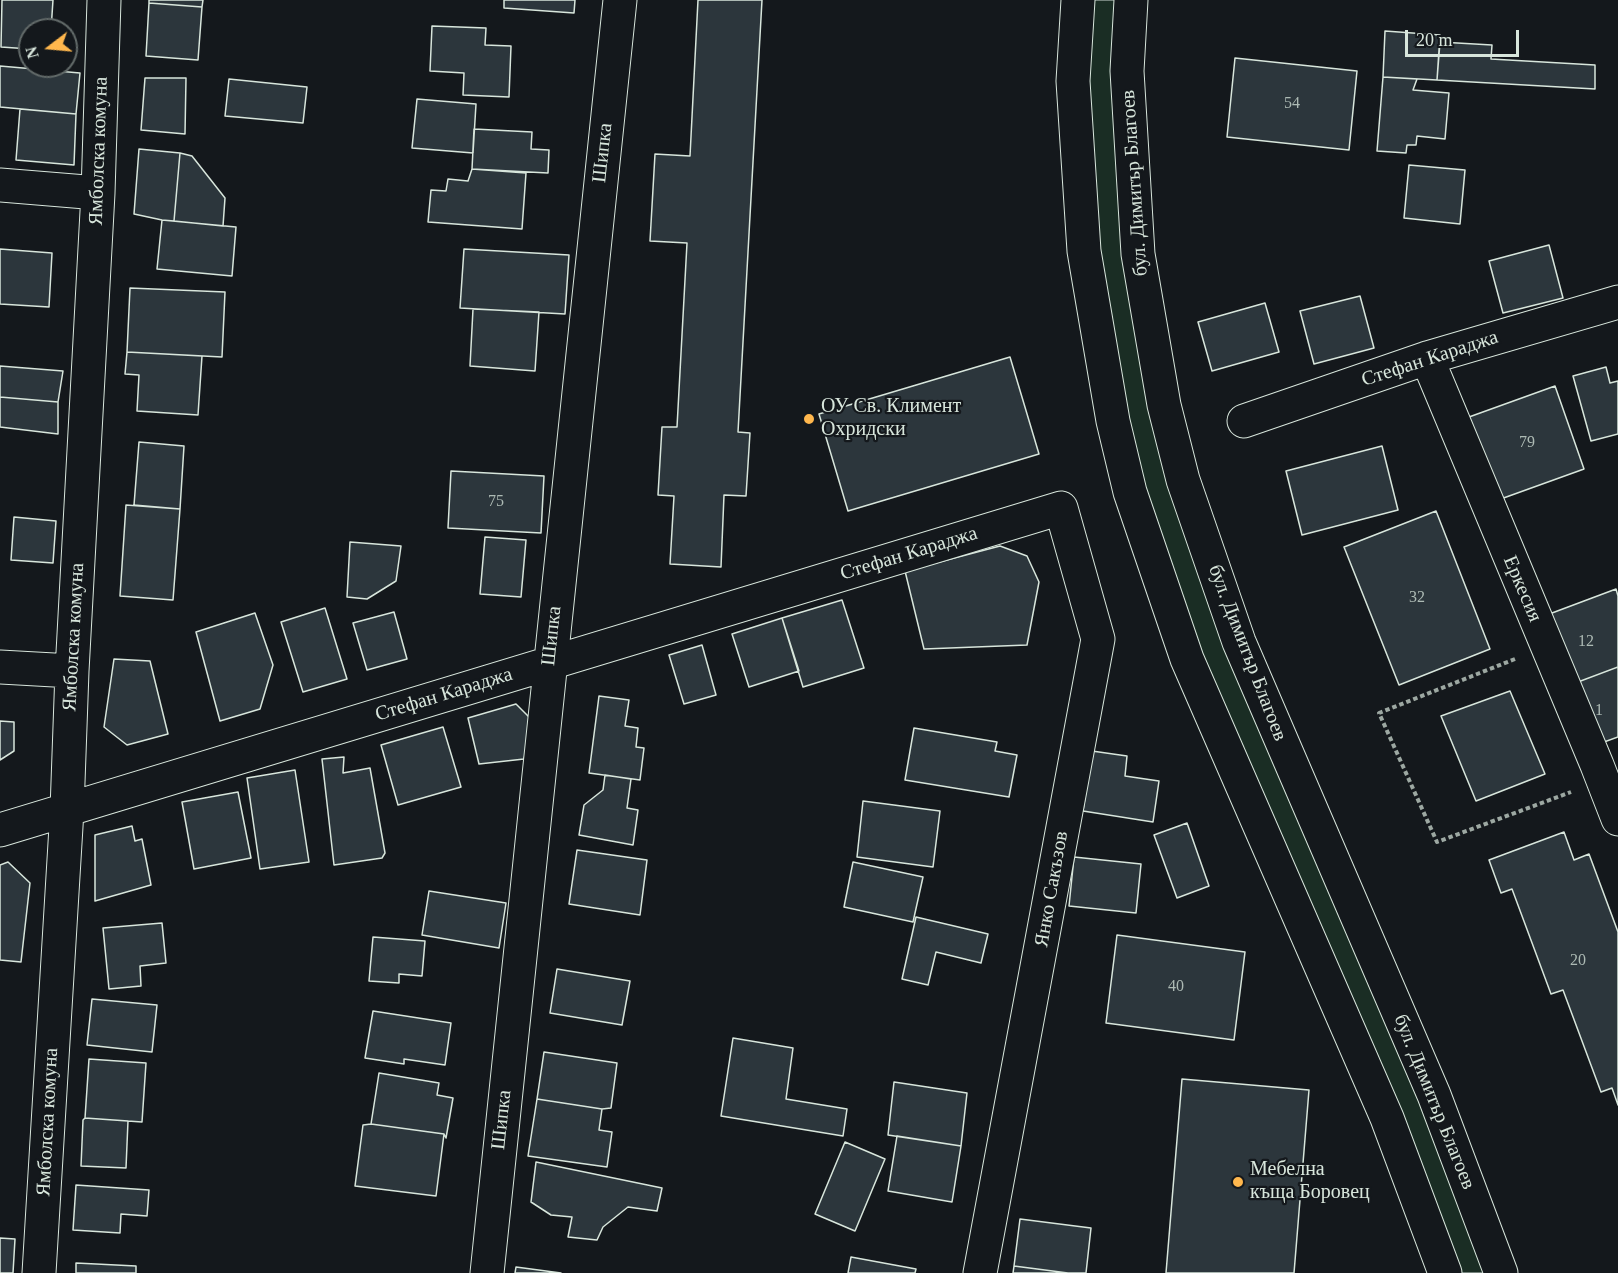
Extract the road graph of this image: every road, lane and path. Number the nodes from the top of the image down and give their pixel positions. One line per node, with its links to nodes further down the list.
1 (104, 0): 6 (street, Ямболска комуна)
2 (620, 0): 12 (street, Шипка)
3 (1078, 0): 22 (street)
4 (1131, 0): 23 (street, бул. Димитър Благоев)
5 (0, 185): 6 (street)
6 (98, 193): 14 (street, Ямболска комуна)
7 (1618, 302): 8 (street, Стефан Караджа)
8 (1427, 358): 9 (street, Стефан Караджа); 11 (street, Еркесия)
9 (1244, 421)
10 (1061, 508): 12 (street, Стефан Караджа); 21 (street, Янко Сакъзов)
11 (1546, 646): 15 (street, Еркесия); 15 (path)
12 (549, 663): 16 (street, Стефан Караджа); 20 (street, Шипка)
13 (0, 667): 14 (street)
14 (72, 671): 16 (street, Ямболска комуна)
15 (1606, 768): 17 (street, Еркесия)
16 (67, 810): 18 (street, Стефан Караджа); 19 (street, Ямболска комуна)
17 (1618, 819)
18 (0, 830)
19 (39, 1273)
20 (487, 1273)
21 (980, 1273)
22 (1445, 1273)
23 (1501, 1273)

